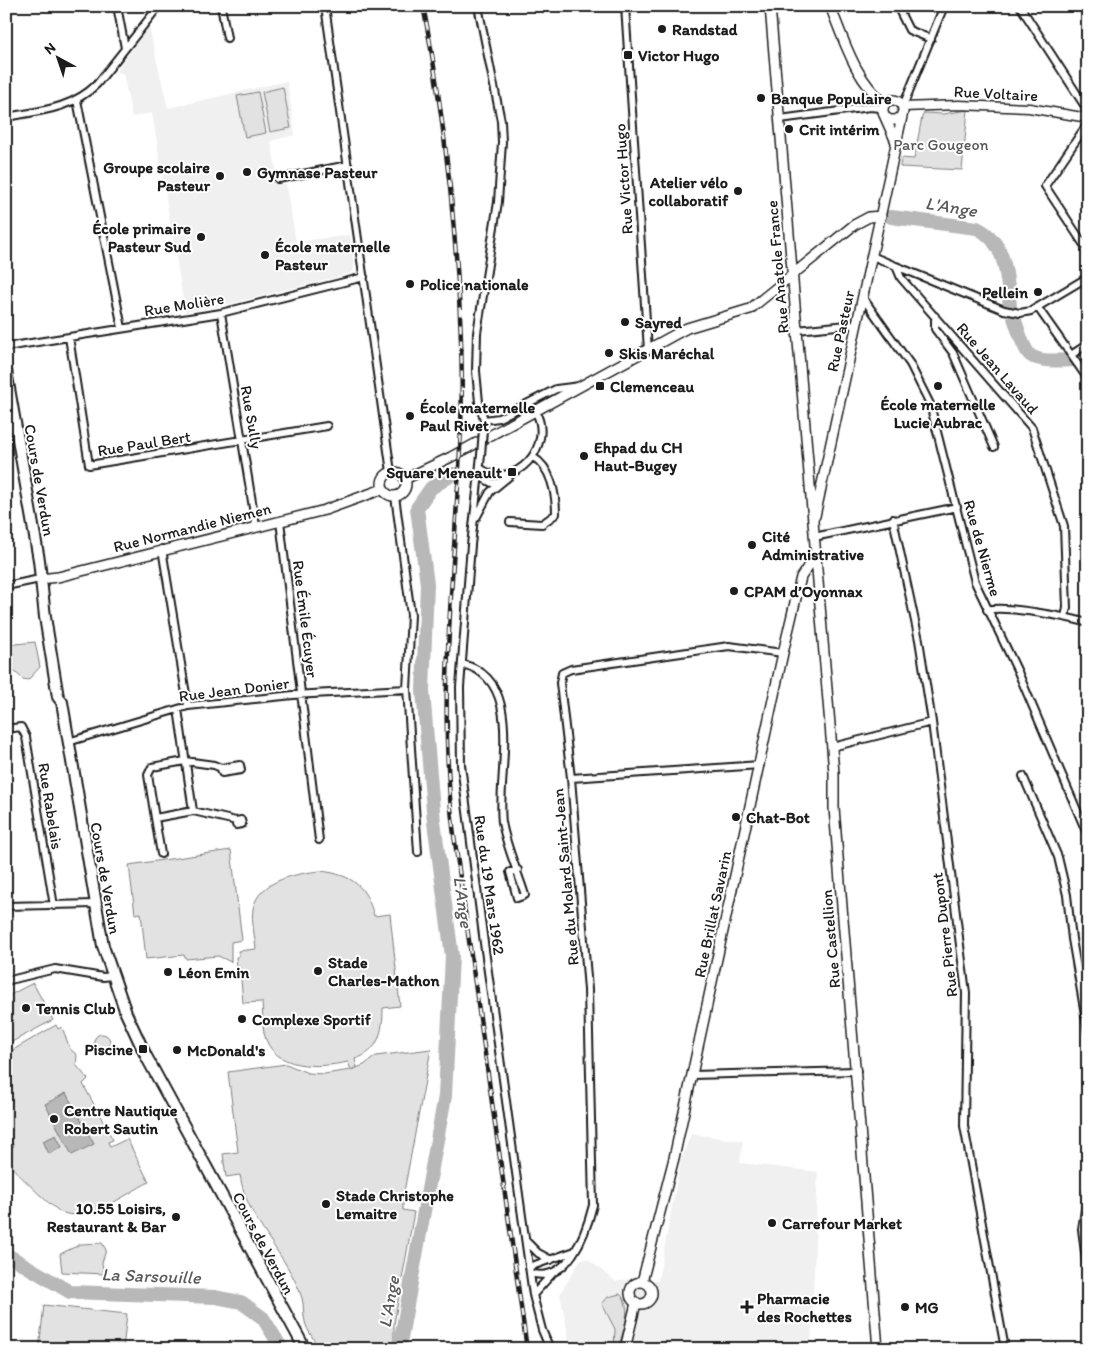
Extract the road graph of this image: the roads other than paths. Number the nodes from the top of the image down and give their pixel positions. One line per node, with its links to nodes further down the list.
1 (116, 6): 14 (street)
2 (159, 6): 14 (street)
3 (222, 6): 12 (street)
4 (325, 6): 27 (street)
5 (478, 6): 52 (street, Rue du 19 Mars 1962)
6 (625, 6): 46 (street, Rue Victor Hugo)
7 (770, 6): 24 (main road, Rue Anatole France)
8 (830, 6): 15 (main road)
9 (897, 6): 13 (street)
10 (944, 6): 13 (street)
11 (1020, 6): 20 (street)
12 (227, 38)
13 (931, 39): 19 (street)
14 (125, 48): 16 (street)
15 (877, 97): 17 (main road); 18 (street)
16 (77, 100): 22 (street); 41 (street)
17 (885, 103): 19 (main road); 21 (main road)
18 (873, 108): 21 (street); 24 (street)
19 (903, 109): 21 (main road); 23 (street, Rue Voltaire); 26 (main road, Rue Pasteur)
20 (1088, 111)
21 (884, 114): 26 (main road)
22 (6, 117)
23 (1088, 118)
24 (780, 119): 33 (main road, Rue Anatole France)
25 (1088, 123): 30 (street)
26 (896, 142): 29 (main road, Rue Pasteur)
27 (348, 164): 28 (street); 34 (street)
28 (278, 179)
29 (881, 216): 31 (main road, Rue Pasteur); 33 (main road)
30 (1084, 245)
31 (872, 256): 32 (street); 36 (main road, Rue Pasteur)
32 (896, 266): 37 (street); 39 (street, Rue Jean Lavaud)
33 (792, 276): 42 (main road, Rue Anatole France); 46 (main road)
34 (364, 277): 38 (street, Rue Molière); 59 (street)
35 (1088, 277): 37 (street)
36 (863, 298): 40 (main road, Rue Pasteur); 65 (street, Rue de Nierme)
37 (1038, 308): 47 (street)
38 (221, 313): 41 (street, Rue Molière); 54 (street, Rue Sully)
39 (935, 316): 55 (street); 78 (street, Rue Jean Lavaud)
40 (857, 324): 42 (street); 71 (main road, Rue Pasteur)
41 (122, 328): 43 (street, Rue Molière)
42 (797, 330): 71 (main road, Rue Anatole France)
43 (69, 337): 45 (street, Rue Molière); 54 (street, Rue Paul Bert)
44 (1088, 344): 47 (street)
45 (6, 347)
46 (648, 350): 50 (main road)
47 (1071, 355): 49 (street)
48 (6, 371): 75 (main road, Cours de Verdun)
49 (1088, 379)
50 (581, 386): 51 (main road); 52 (street)
51 (535, 411): 56 (street); 61 (main road)
52 (484, 420): 57 (street, Rue du 19 Mars 1962, bridge)
53 (327, 426): 54 (street)
54 (242, 440): 70 (street, Rue Sully)
55 (994, 447)
56 (533, 457): 58 (street); 69 (street)
57 (480, 468): 58 (street); 60 (street, Rue du 19 Mars 1962)
58 (516, 470): 62 (street)
59 (391, 472): 61 (main road); 63 (main road)
60 (479, 476): 62 (street); 68 (street, Rue du 19 Mars 1962)
61 (405, 480): 64 (main road)
62 (505, 480): 68 (street)
63 (383, 490): 64 (main road); 67 (main road, Rue Normandie Niemen)
64 (395, 496): 82 (street)
65 (957, 507): 66 (street); 77 (street, Rue de Nierme)
66 (894, 519): 72 (street); 86 (street, Rue Pierre Dupont)
67 (280, 521): 70 (main road, Rue Normandie Niemen); 83 (street, Rue Émile Écuyer)
68 (474, 522): 81 (street, Rue du 19 Mars 1962)
69 (510, 522)
70 (256, 526): 73 (main road, Rue Normandie Niemen)
71 (813, 526): 72 (main road, Rue Castellion)
72 (814, 537): 74 (main road, Rue Castellion)
73 (162, 549): 75 (main road, Rue Normandie Niemen); 84 (street)
74 (815, 556): 80 (main road, Rue Brillat Savarin); 89 (main road, Rue Castellion)
75 (40, 579): 76 (street, Rue Normandie Niemen); 88 (main road, Cours de Verdun)
76 (6, 586)
77 (987, 610): 78 (street); 98 (street, Rue de Nierme)
78 (1065, 617): 79 (street)
79 (1088, 623)
80 (783, 653): 91 (main road, Rue Brillat Savarin); 94 (street, Rue du Molard Saint-Jean)
81 (462, 664): 102 (street); 112 (street, Rue du 19 Mars 1962)
82 (407, 689): 83 (street, Rue Jean Donier); 100 (street)
83 (302, 695): 84 (street, Rue Jean Donier); 99 (street, Rue Émile Écuyer)
84 (188, 706): 85 (street, Rue Jean Donier)
85 (178, 709): 88 (street, Rue Jean Donier); 90 (street)
86 (932, 722): 89 (street); 125 (street, Rue Pierre Dupont)
87 (6, 729): 105 (street, Rue Rabelais)
88 (68, 742): 104 (main road, Cours de Verdun)
89 (832, 747): 109 (main road, Rue Castellion)
90 (185, 761): 92 (street); 95 (street); 96 (street)
91 (760, 765): 94 (street); 110 (main road, Rue Brillat Savarin)
92 (221, 768)
93 (1023, 776): 108 (street)
94 (571, 778): 113 (street, Rue du Molard Saint-Jean)
95 (193, 811): 96 (street); 97 (street)
96 (155, 818): 101 (street)
97 (236, 821)
98 (1088, 836)
99 (319, 840)
100 (418, 852)
101 (161, 854)
102 (518, 870)
103 (7, 904): 105 (street)
104 (95, 904): 105 (street); 106 (main road, Cours de Verdun)
105 (54, 906)
106 (112, 976): 107 (street); 121 (main road, Cours de Verdun)
107 (6, 981)
108 (1088, 1032)
109 (857, 1071): 110 (street); 124 (main road, Rue Castellion)
110 (692, 1075): 118 (main road, Rue Brillat Savarin)
111 (1088, 1191): 117 (street)
112 (526, 1241): 114 (street); 115 (street, Rue du 19 Mars 1962)
113 (576, 1250): 114 (street); 116 (street, Rue du Molard Saint-Jean)
114 (551, 1260): 115 (street)
115 (530, 1270): 116 (street); 119 (street, Rue du 19 Mars 1962)
116 (552, 1274): 119 (street, Rue du Molard Saint-Jean)
117 (1088, 1276)
118 (642, 1282): 120 (main road, Rue Brillat Savarin); 120 (main road)
119 (533, 1295): 122 (street, Rue du 19 Mars 1962)
120 (636, 1303): 123 (main road, Rue Brillat Savarin)
121 (305, 1349)
122 (550, 1349)
123 (625, 1349)
124 (878, 1349)
125 (1004, 1349)

